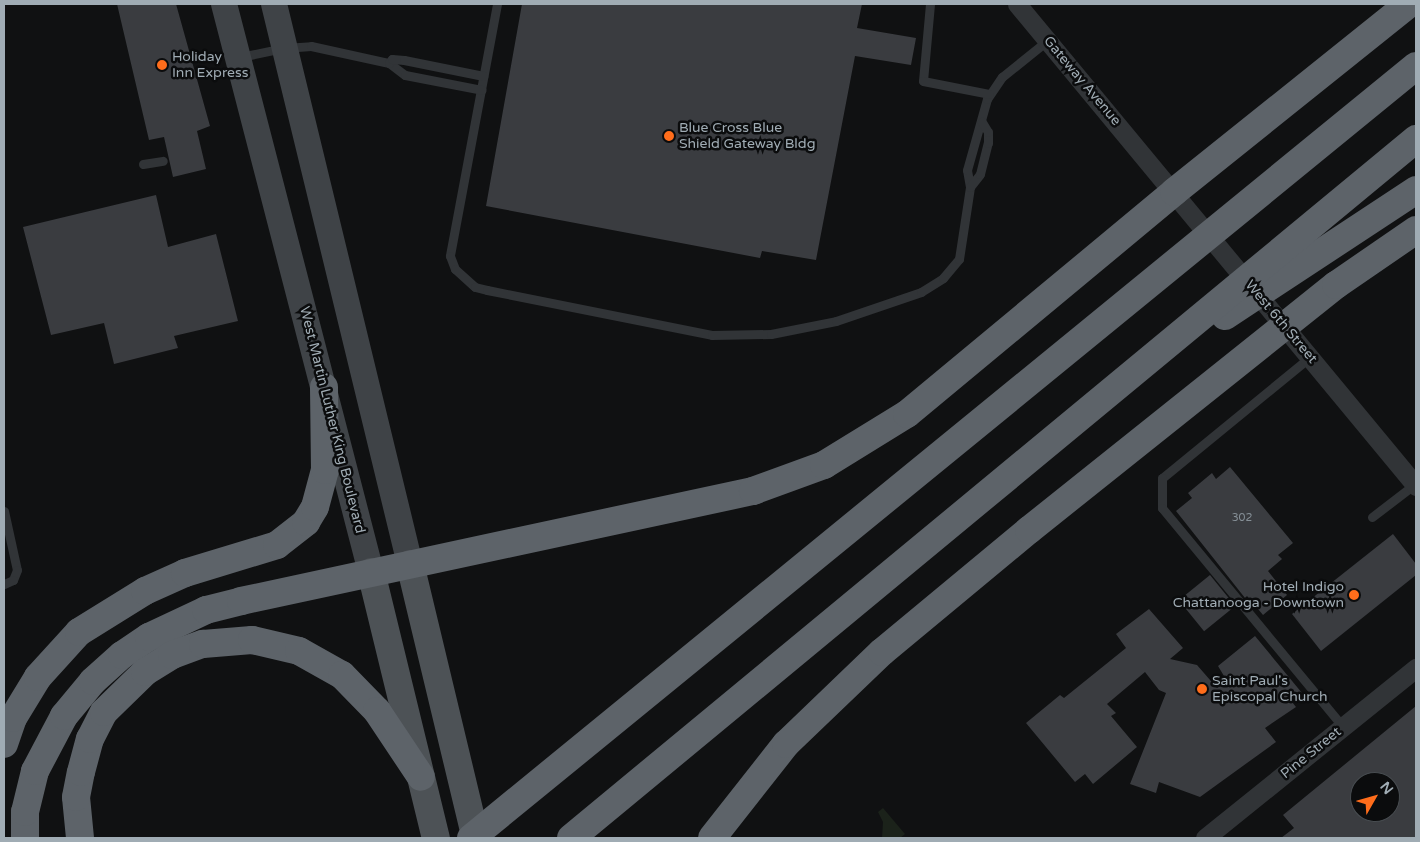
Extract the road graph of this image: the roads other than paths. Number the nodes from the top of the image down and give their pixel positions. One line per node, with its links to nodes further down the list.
1 (224, 4): 9 (main road, West Martin Luther King Boulevard)
2 (274, 4): 8 (main road)
3 (497, 4): 12 (lane)
4 (930, 4): 14 (lane)
5 (1017, 4): 7 (street, Gateway Avenue)
6 (1409, 4): 22 (highway)
7 (1048, 40): 14 (lane); 17 (street, Gateway Avenue)
8 (284, 48): 9 (lane); 10 (lane); 30 (main road)
9 (239, 58): 26 (main road, West Martin Luther King Boulevard)
10 (390, 63): 12 (lane); 13 (lane)
11 (1416, 66): 37 (highway)
12 (483, 76): 13 (lane)
13 (482, 90): 20 (lane)
14 (989, 94): 15 (lane)
15 (982, 122): 20 (lane); 20 (lane)
16 (1416, 140): 24 (highway)
17 (1146, 158): 22 (street, West 6th Street)
18 (163, 161): 19 (lane)
19 (143, 164)
20 (970, 187)
21 (1416, 190): 24 (highway)
22 (1174, 192): 25 (street, West 6th Street); 30 (highway)
23 (1416, 230): 45 (highway)
24 (1193, 331): 44 (highway)
25 (1310, 357): 27 (street, West 6th Street); 34 (lane)
26 (324, 387): 31 (main road, West Martin Luther King Boulevard); 35 (highway)
27 (1415, 485): 29 (lane)
28 (4, 511): 32 (lane)
29 (1372, 517)
30 (410, 564): 31 (highway); 43 (main road)
31 (371, 572): 36 (main road, West Martin Luther King Boulevard); 38 (highway)
32 (4, 584)
33 (1416, 668): 34 (street, Pine Street)
34 (1343, 727): 46 (street, Pine Street)
35 (4, 744)
36 (421, 778): 39 (highway); 40 (main road, West Martin Luther King Boulevard)
37 (528, 790): 41 (highway); 42 (highway)
38 (26, 838)
39 (80, 838)
40 (436, 838)
41 (455, 838)
42 (471, 838)
43 (476, 838)
44 (571, 838)
45 (712, 838)
46 (1205, 838)

